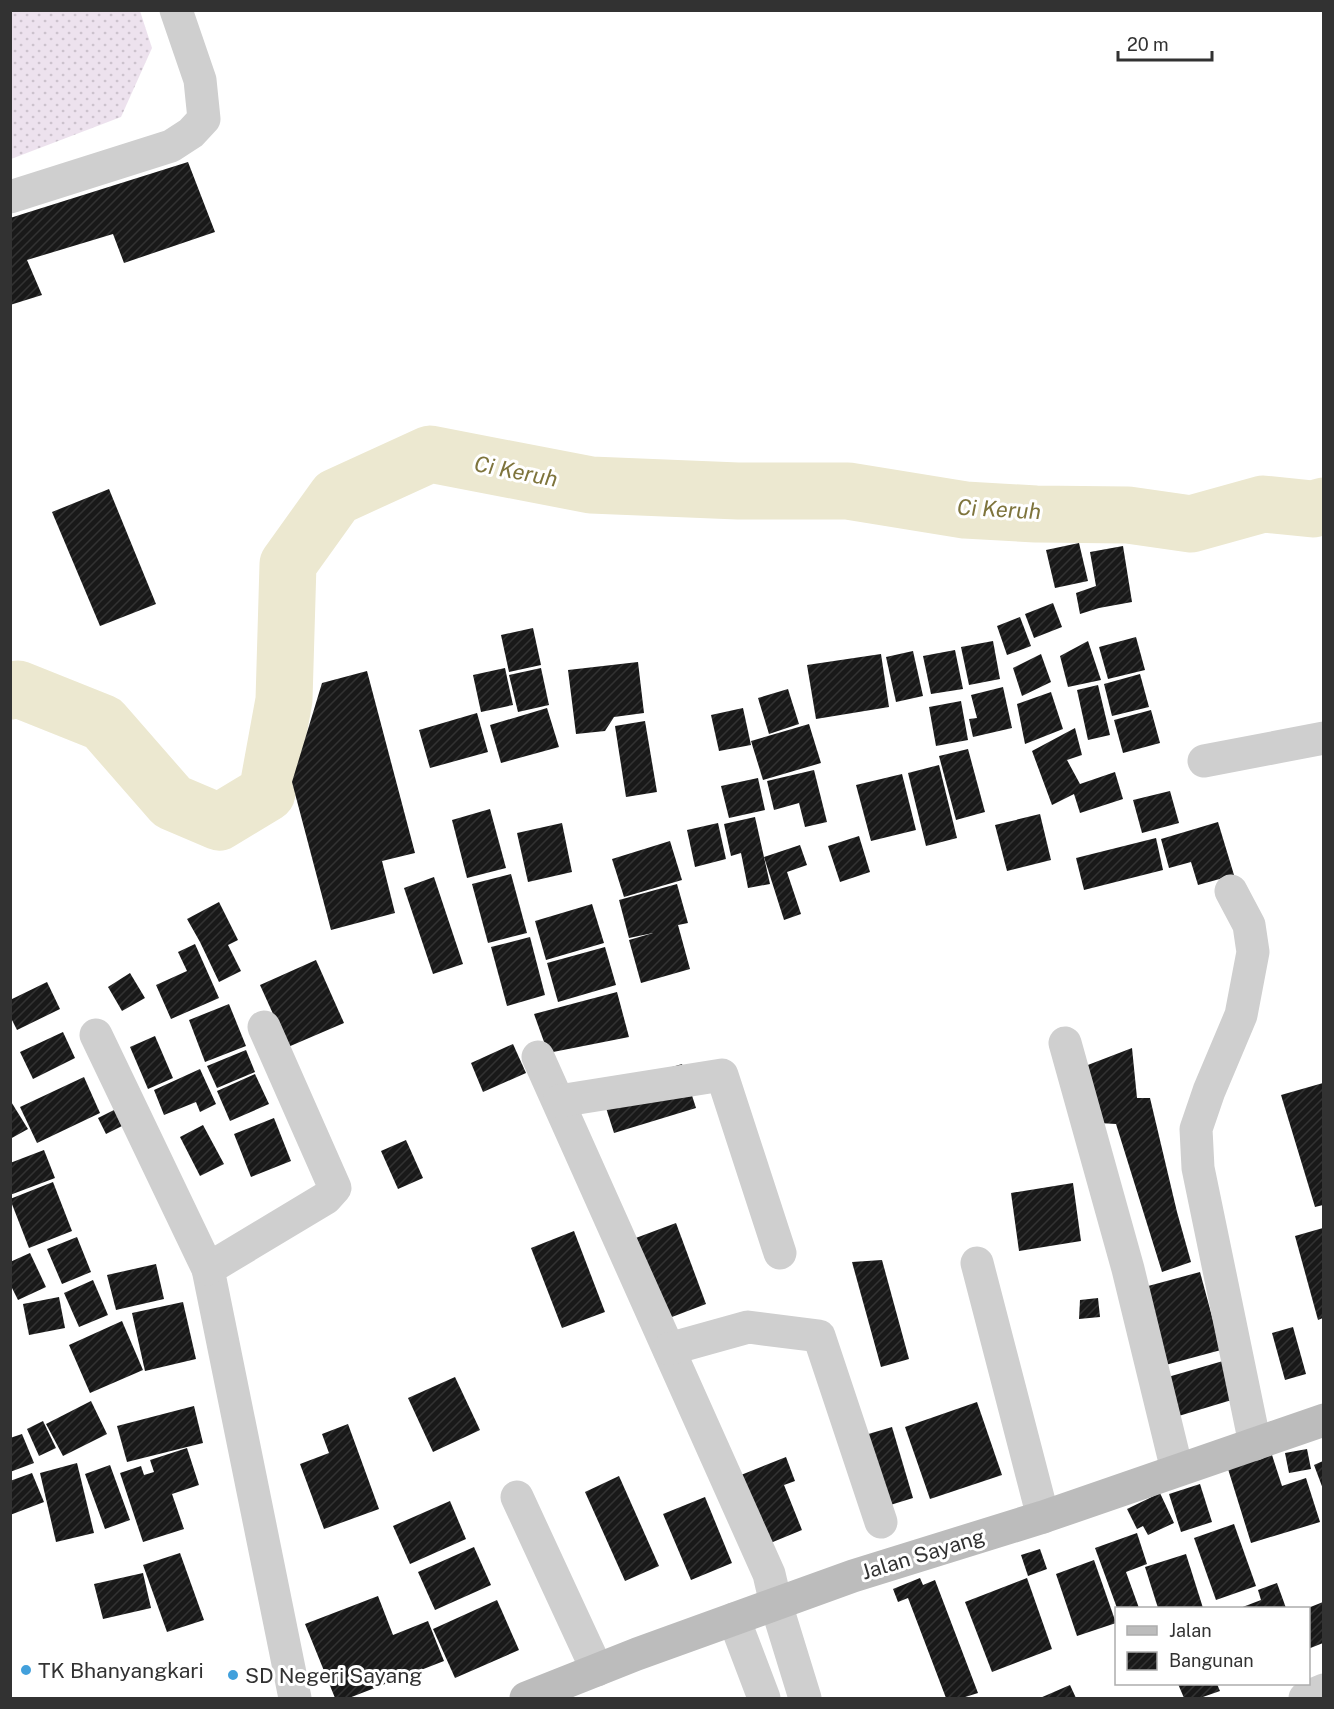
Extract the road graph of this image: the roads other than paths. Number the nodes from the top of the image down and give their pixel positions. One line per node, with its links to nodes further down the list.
1 (176, 10): 2 (street)
2 (10, 197)
3 (1323, 738): 4 (street)
4 (1204, 761)
5 (1231, 891): 16 (street)
6 (264, 1027): 13 (street)
7 (96, 1035): 13 (street)
8 (1065, 1043): 17 (street)
9 (538, 1057): 10 (street)
10 (559, 1101): 11 (street); 14 (street)
11 (780, 1253)
12 (977, 1263): 19 (street)
13 (208, 1269): 25 (street)
14 (669, 1349): 20 (street); 21 (street)
15 (1323, 1420): 16 (main road, Jalan Sayang)
16 (1255, 1444): 17 (main road, Jalan Sayang)
17 (1177, 1470): 19 (main road, Jalan Sayang)
18 (517, 1497): 23 (street)
19 (1043, 1517): 21 (main road, Jalan Sayang)
20 (881, 1522)
21 (776, 1604): 22 (main road, Jalan Sayang); 28 (street)
22 (734, 1619): 23 (main road, Jalan Sayang); 27 (street)
23 (597, 1670): 26 (main road, Jalan Sayang)
24 (1323, 1690): 29 (street)
25 (295, 1698)
26 (526, 1698)
27 (764, 1698)
28 (805, 1698)
29 (1305, 1698)

